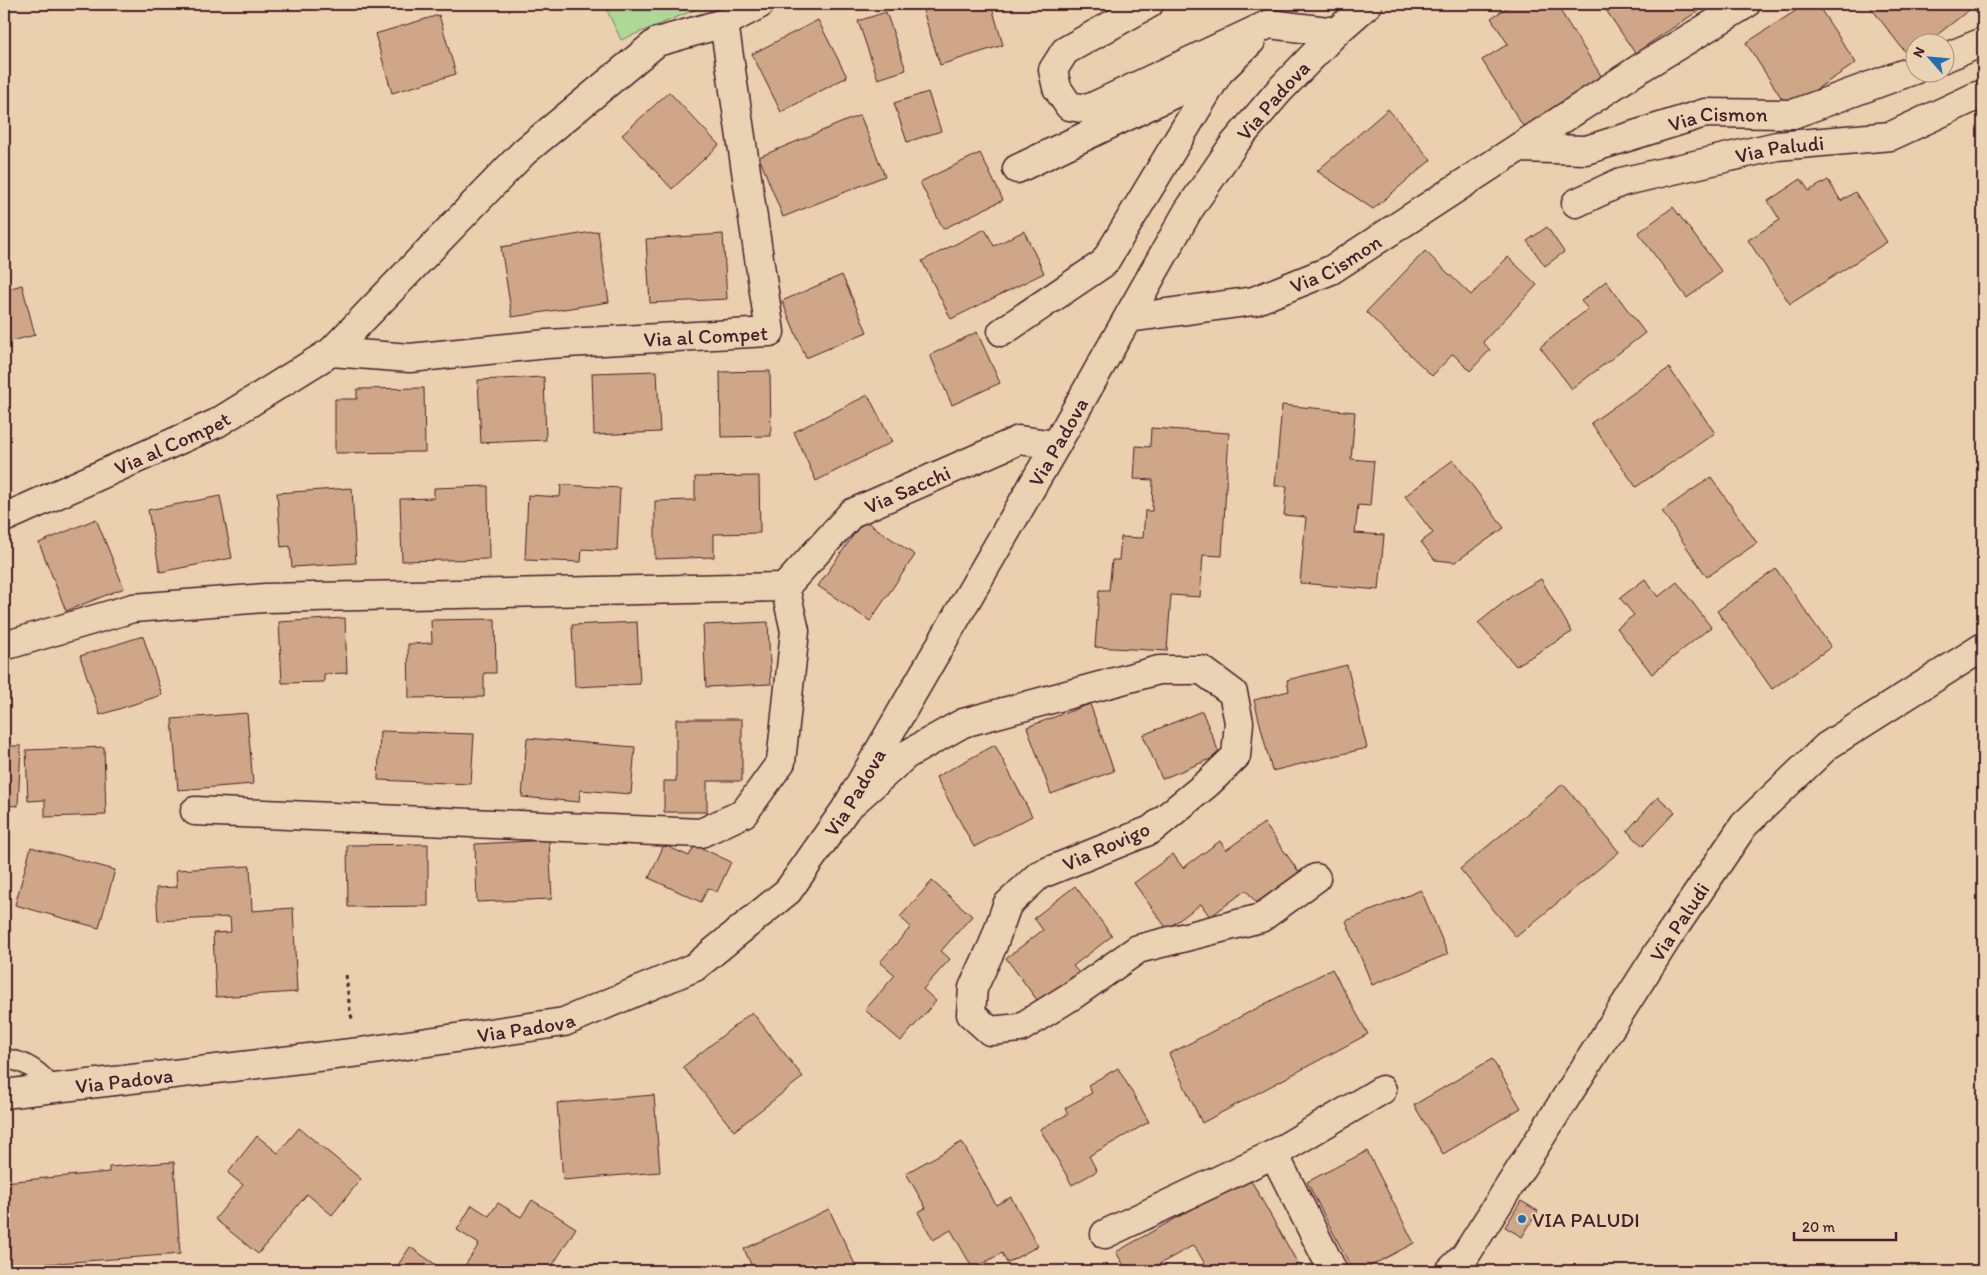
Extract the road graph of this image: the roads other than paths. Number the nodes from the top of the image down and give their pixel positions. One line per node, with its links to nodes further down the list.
1 (760, 4): 5 (street, Via al Compet)
2 (1149, 4): 6 (street)
3 (1368, 4): 7 (street, Via Padova)
4 (1746, 4): 13 (street, Via Cismon)
5 (724, 23): 18 (street, Via al Compet); 18 (street, Via al Compet)
6 (1269, 24): 7 (street); 10 (street)
7 (1336, 32): 16 (street, Via Padova)
8 (1983, 42): 9 (street)
9 (1954, 54)
10 (1219, 72): 14 (street); 17 (street)
11 (1904, 74): 13 (street, Via Cismon)
12 (1983, 97): 15 (street, Via Paludi)
13 (1518, 148): 16 (street, Via Cismon)
14 (1017, 169)
15 (1576, 203)
16 (1129, 318): 19 (street, Via Padova)
17 (1002, 332)
18 (331, 352): 20 (street, Via al Compet)
19 (1056, 445): 21 (street, Via Sacchi); 24 (street, Via Padova)
20 (4, 518)
21 (785, 587): 22 (street); 25 (street)
22 (4, 646)
23 (1983, 646): 34 (street, Via Paludi)
24 (845, 810): 26 (street, Via Rovigo); 28 (street, Via Padova)
25 (195, 811)
26 (1316, 878)
27 (4, 1059): 28 (lane)
28 (53, 1089): 30 (street, Via Padova)
29 (1382, 1090): 31 (street)
30 (4, 1094)
31 (1274, 1154): 32 (street); 33 (street)
32 (1105, 1234)
33 (1333, 1271)
34 (1450, 1271)

